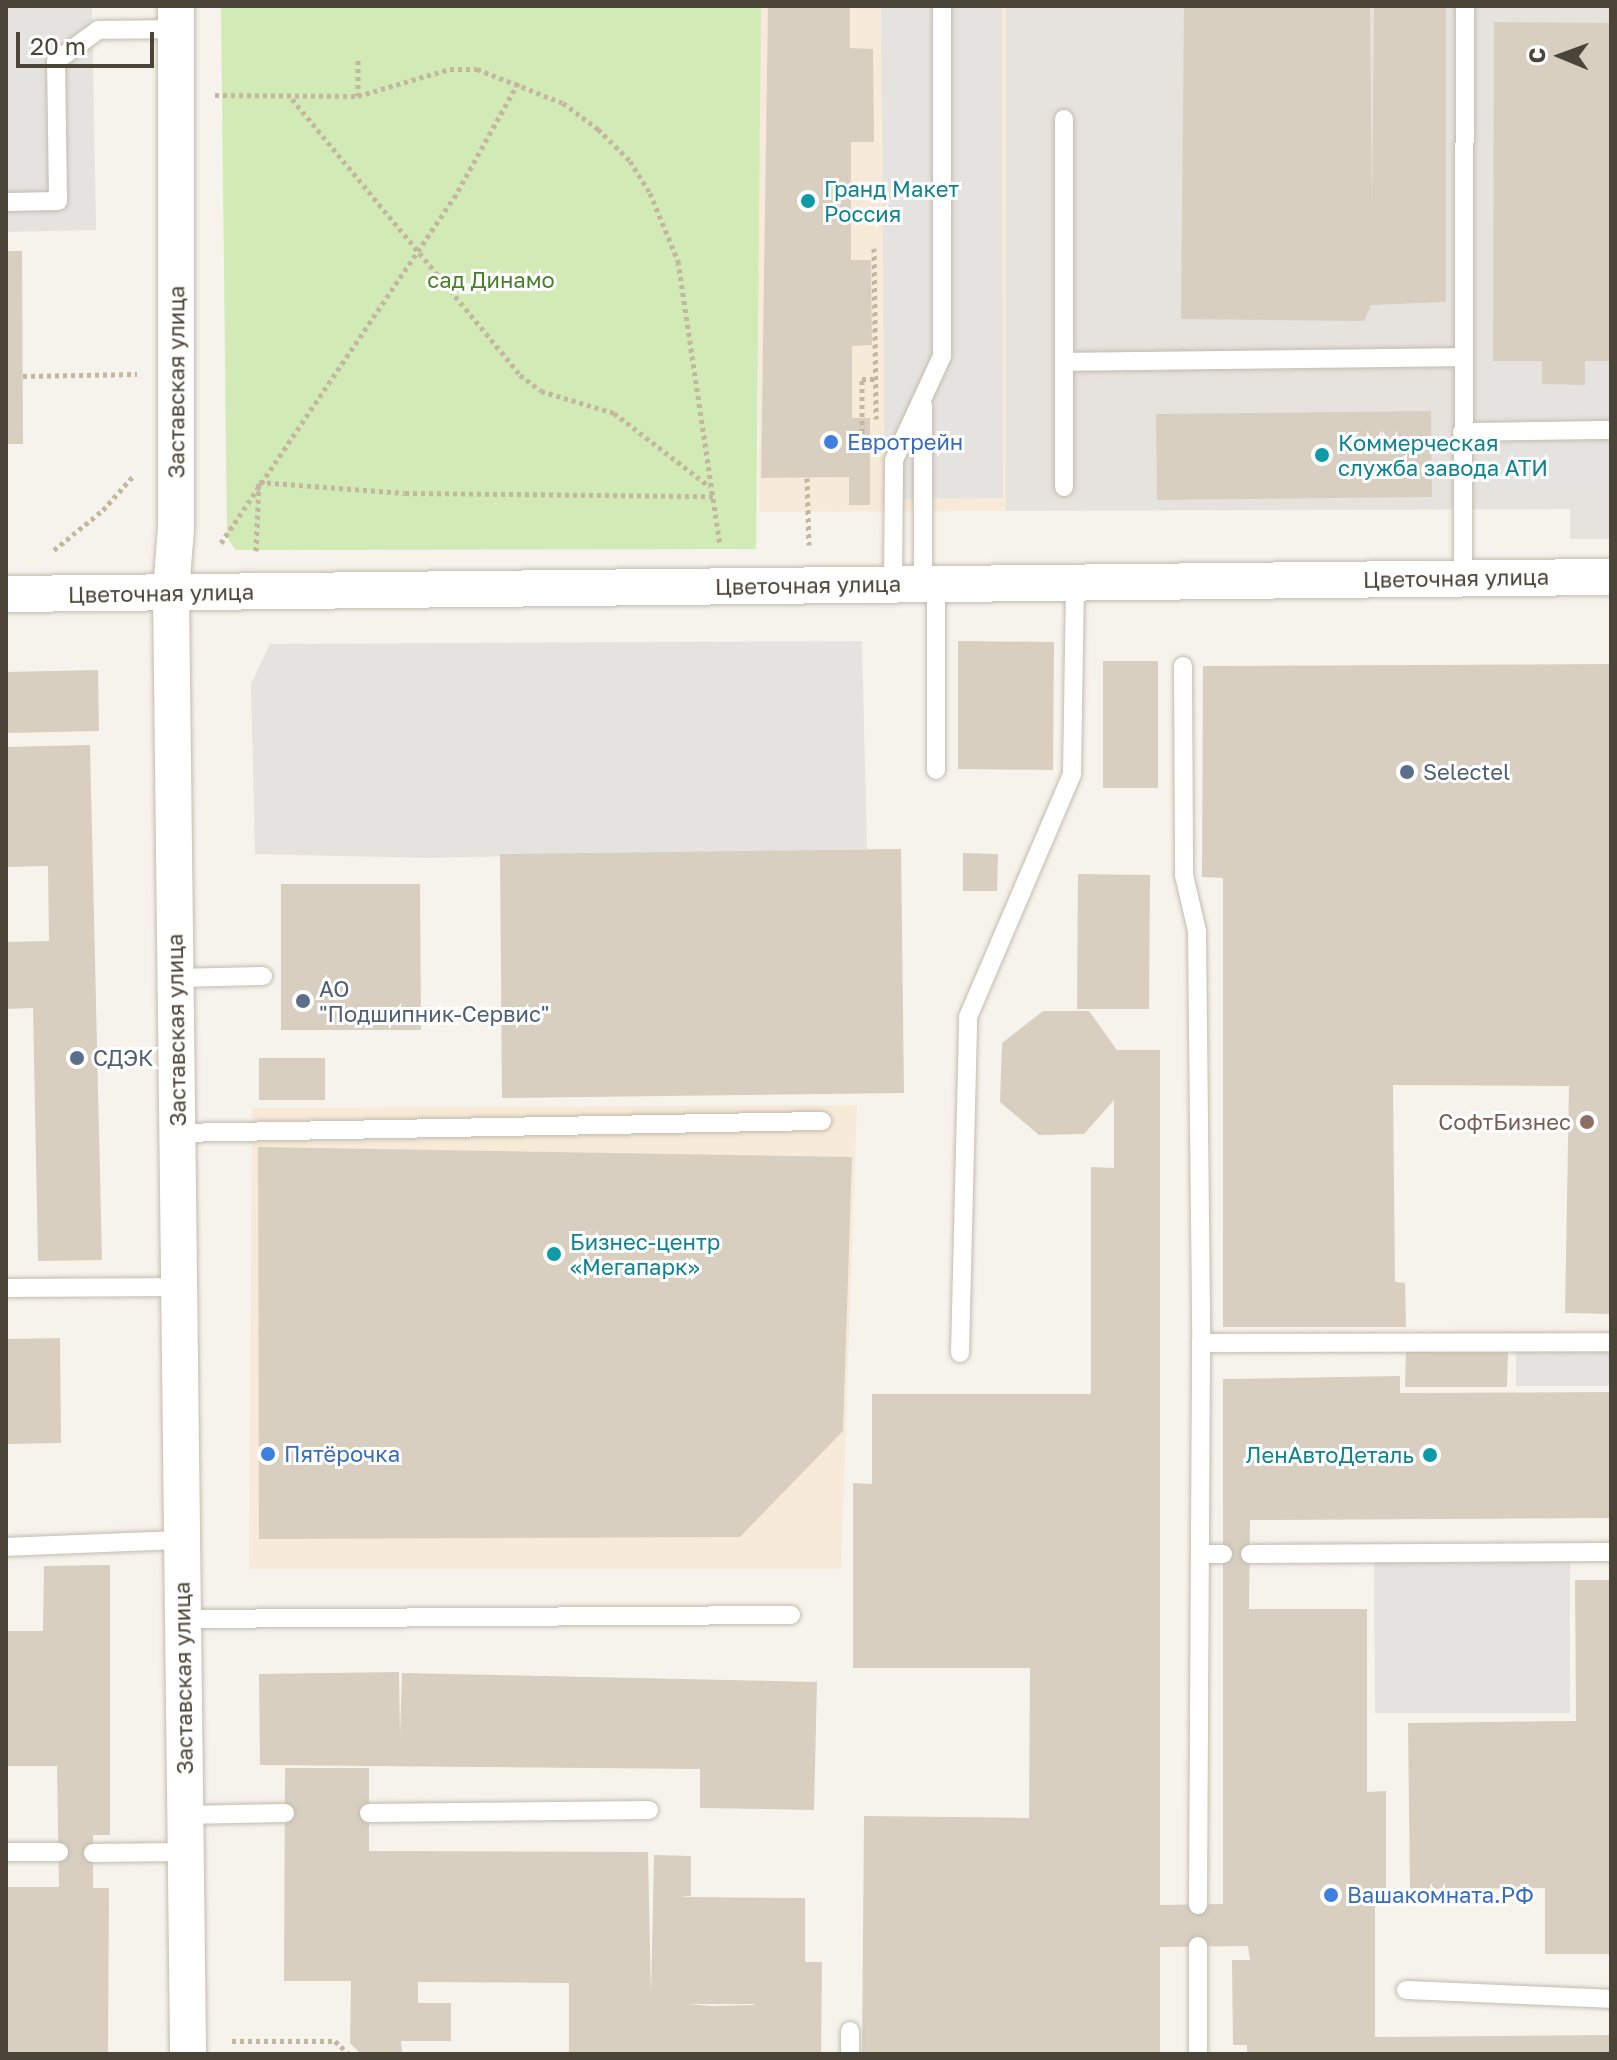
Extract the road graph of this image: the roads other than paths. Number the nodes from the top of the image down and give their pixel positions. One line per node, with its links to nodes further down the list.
1 (942, 6): 8 (lane)
2 (1465, 6): 6 (lane)
3 (176, 18): 5 (lane); 16 (street, Заставская улица)
4 (1064, 119): 7 (lane)
5 (6, 202)
6 (1463, 357): 7 (lane); 10 (lane)
7 (1064, 362): 11 (lane)
8 (923, 399): 14 (lane); 14 (lane)
9 (1611, 430): 10 (lane)
10 (1462, 432): 13 (lane)
11 (1064, 487)
12 (1611, 577): 13 (street, Цветочная улица)
13 (1463, 578): 15 (street, Цветочная улица)
14 (917, 584): 15 (street, Цветочная улица); 16 (street, Цветочная улица); 19 (lane)
15 (1075, 584): 28 (lane)
16 (171, 592): 17 (street, Цветочная улица); 21 (street, Заставская улица)
17 (6, 594)
18 (1183, 666): 27 (lane)
19 (936, 770)
20 (263, 976): 21 (lane)
21 (176, 978): 23 (street, Заставская улица)
22 (822, 1121): 23 (lane)
23 (177, 1133): 24 (street, Заставская улица)
24 (179, 1287): 25 (lane); 29 (street, Заставская улица)
25 (6, 1288)
26 (1611, 1342): 27 (lane)
27 (1201, 1343): 32 (lane)
28 (960, 1353)
29 (182, 1540): 30 (lane); 36 (street, Заставская улица)
30 (6, 1547)
31 (1611, 1552): 34 (lane)
32 (1201, 1554): 33 (lane); 45 (lane)
33 (1223, 1554)
34 (1250, 1554)
35 (791, 1615): 36 (lane)
36 (183, 1619): 40 (street, Заставская улица)
37 (649, 1810): 39 (lane)
38 (285, 1813): 40 (lane)
39 (369, 1813)
40 (185, 1815): 43 (street, Заставская улица)
41 (6, 1852): 42 (lane)
42 (59, 1852)
43 (186, 1852): 44 (lane); 50 (street, Заставская улица)
44 (93, 1853)
45 (1198, 1905)
46 (1198, 1946): 52 (lane)
47 (1406, 1990): 48 (lane)
48 (1611, 1999)
49 (850, 2031): 51 (lane)
50 (188, 2054)
51 (850, 2054)
52 (1198, 2054)

